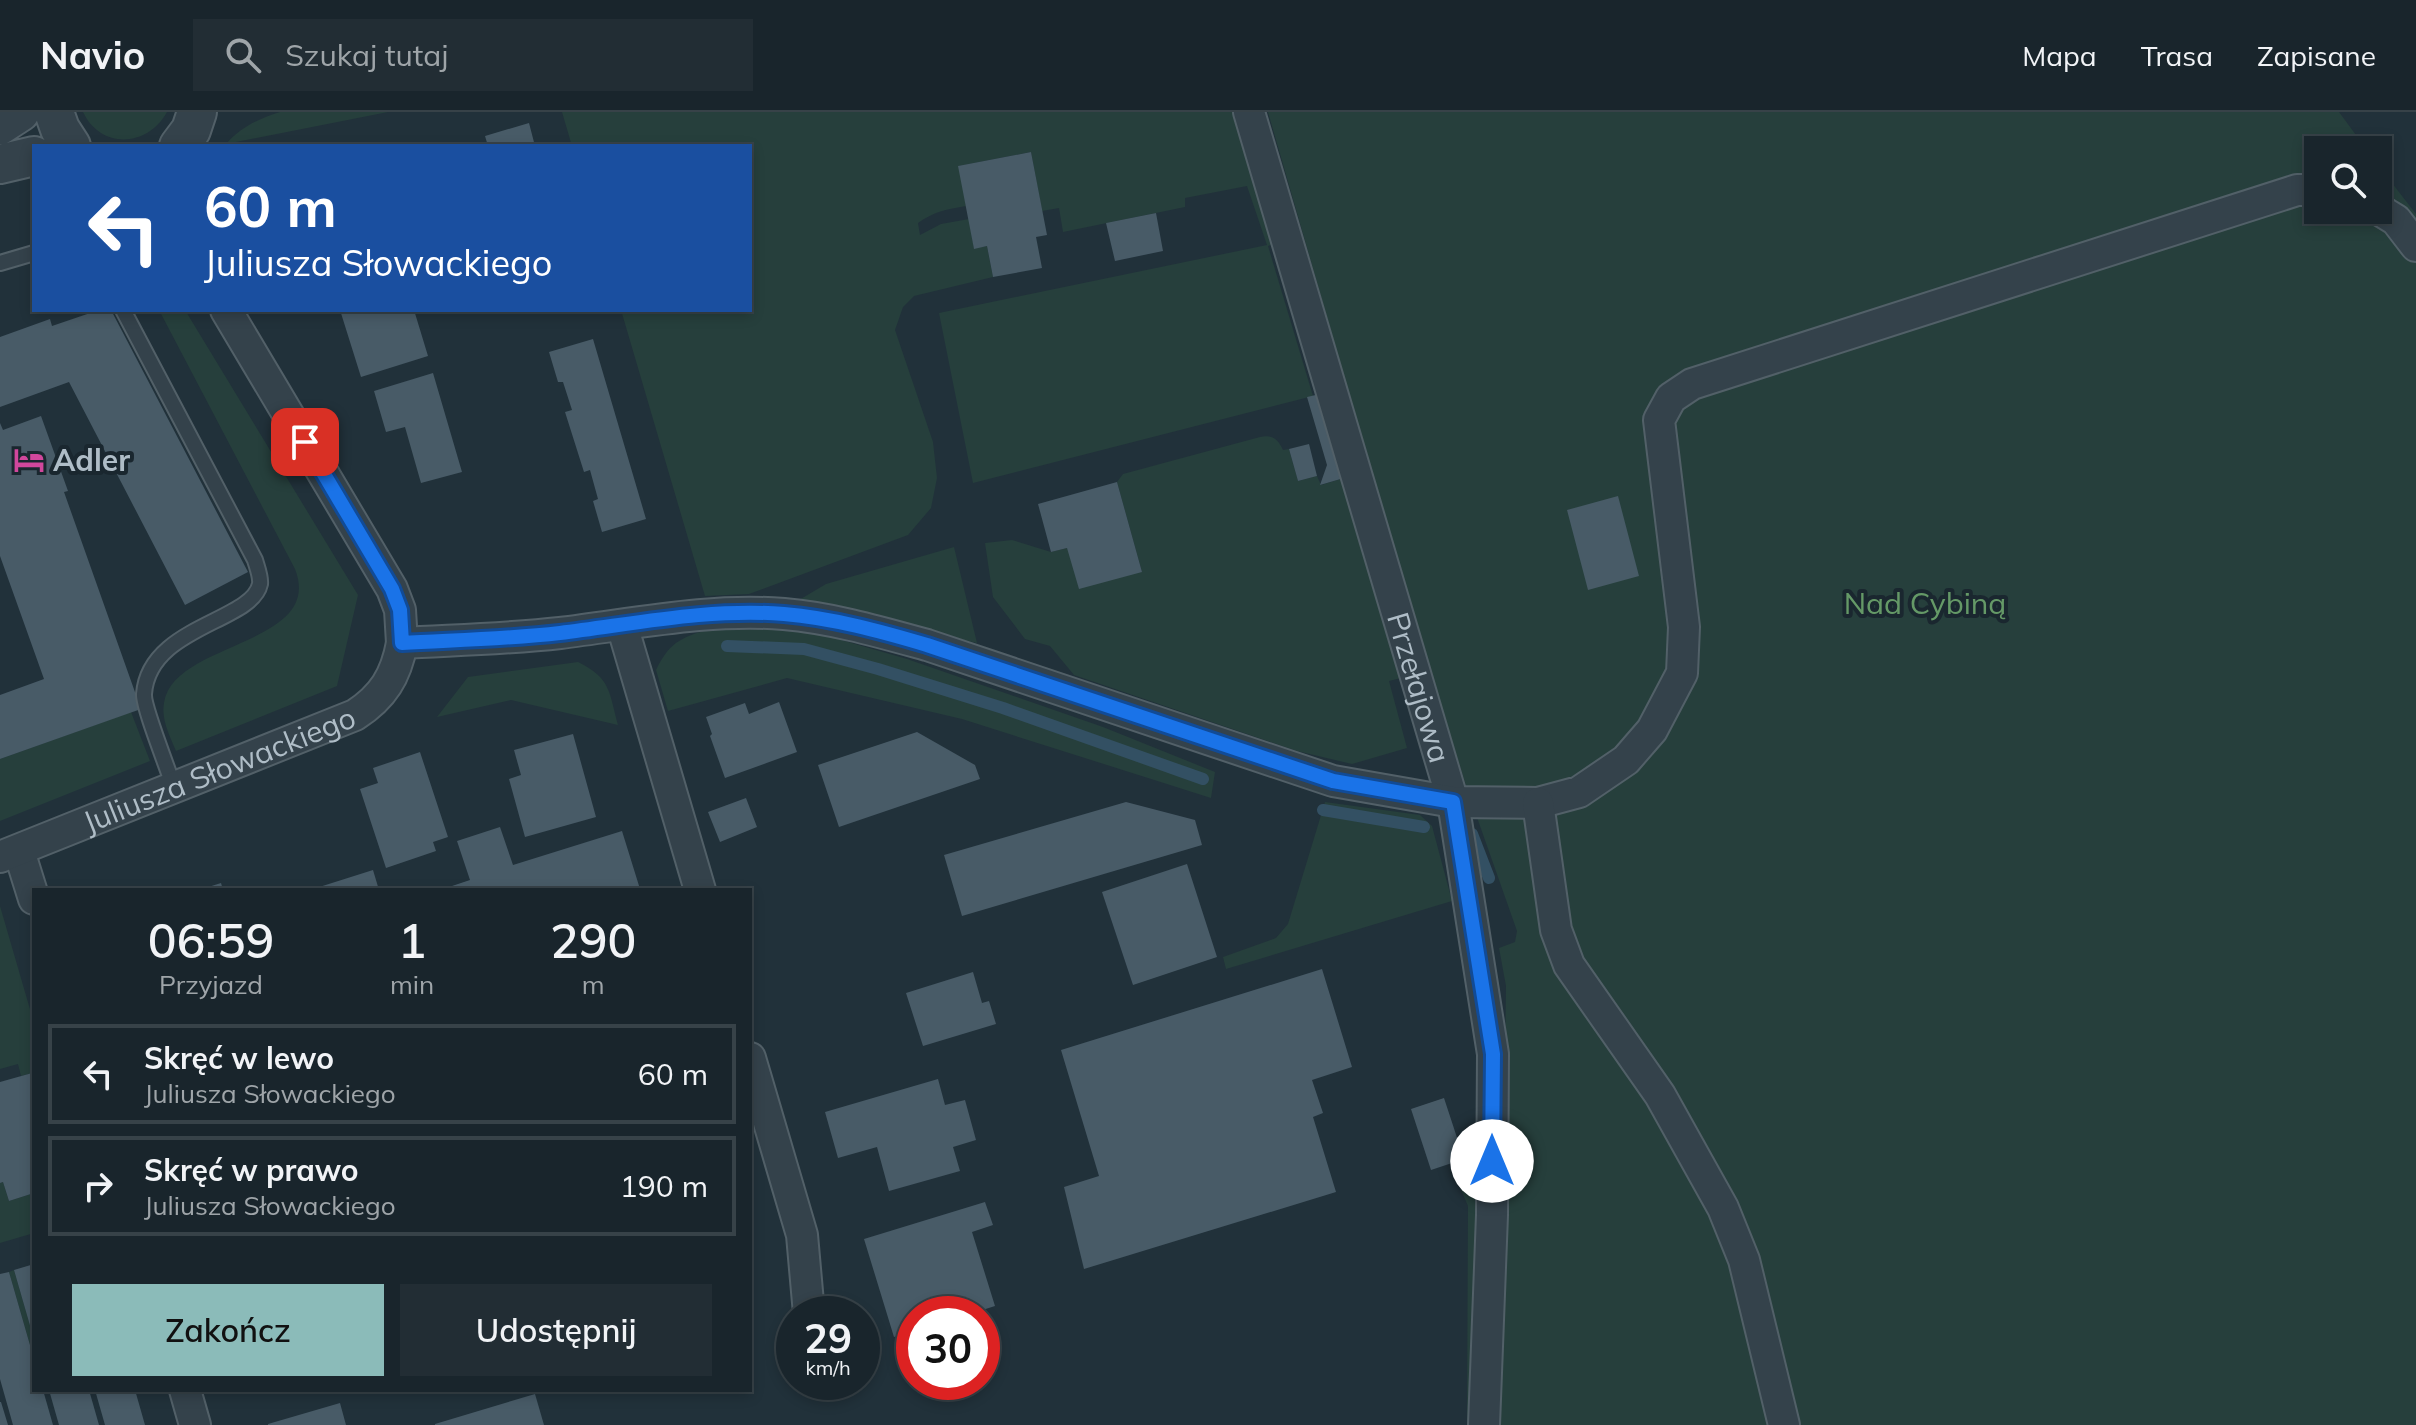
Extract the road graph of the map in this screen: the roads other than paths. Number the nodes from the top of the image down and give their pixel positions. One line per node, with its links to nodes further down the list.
1 (20, 112): 4 (street)
2 (54, 112): 5 (street)
3 (1249, 112): 18 (street, Przełajowa)
4 (0, 125)
5 (70, 144)
6 (32, 156): 7 (street)
7 (0, 164)
8 (2304, 190): 19 (street)
9 (2392, 218): 10 (street)
10 (2416, 246)
11 (32, 254): 12 (lane)
12 (0, 263)
13 (124, 312): 17 (lane)
14 (227, 312): 16 (street, Juliusza Słowackiego)
15 (622, 625): 16 (street); 18 (street); 21 (street)
16 (402, 643): 17 (street, Juliusza Słowackiego)
17 (174, 789): 20 (street, Juliusza Słowackiego)
18 (1453, 802): 19 (street); 27 (street, Przełajowa)
19 (1538, 803): 28 (street)
20 (10, 854): 22 (street)
21 (699, 888)
22 (32, 895)
23 (752, 1065): 24 (street)
24 (807, 1296)
25 (186, 1392): 26 (street)
26 (195, 1425)
27 (1484, 1425)
28 (1784, 1425)

